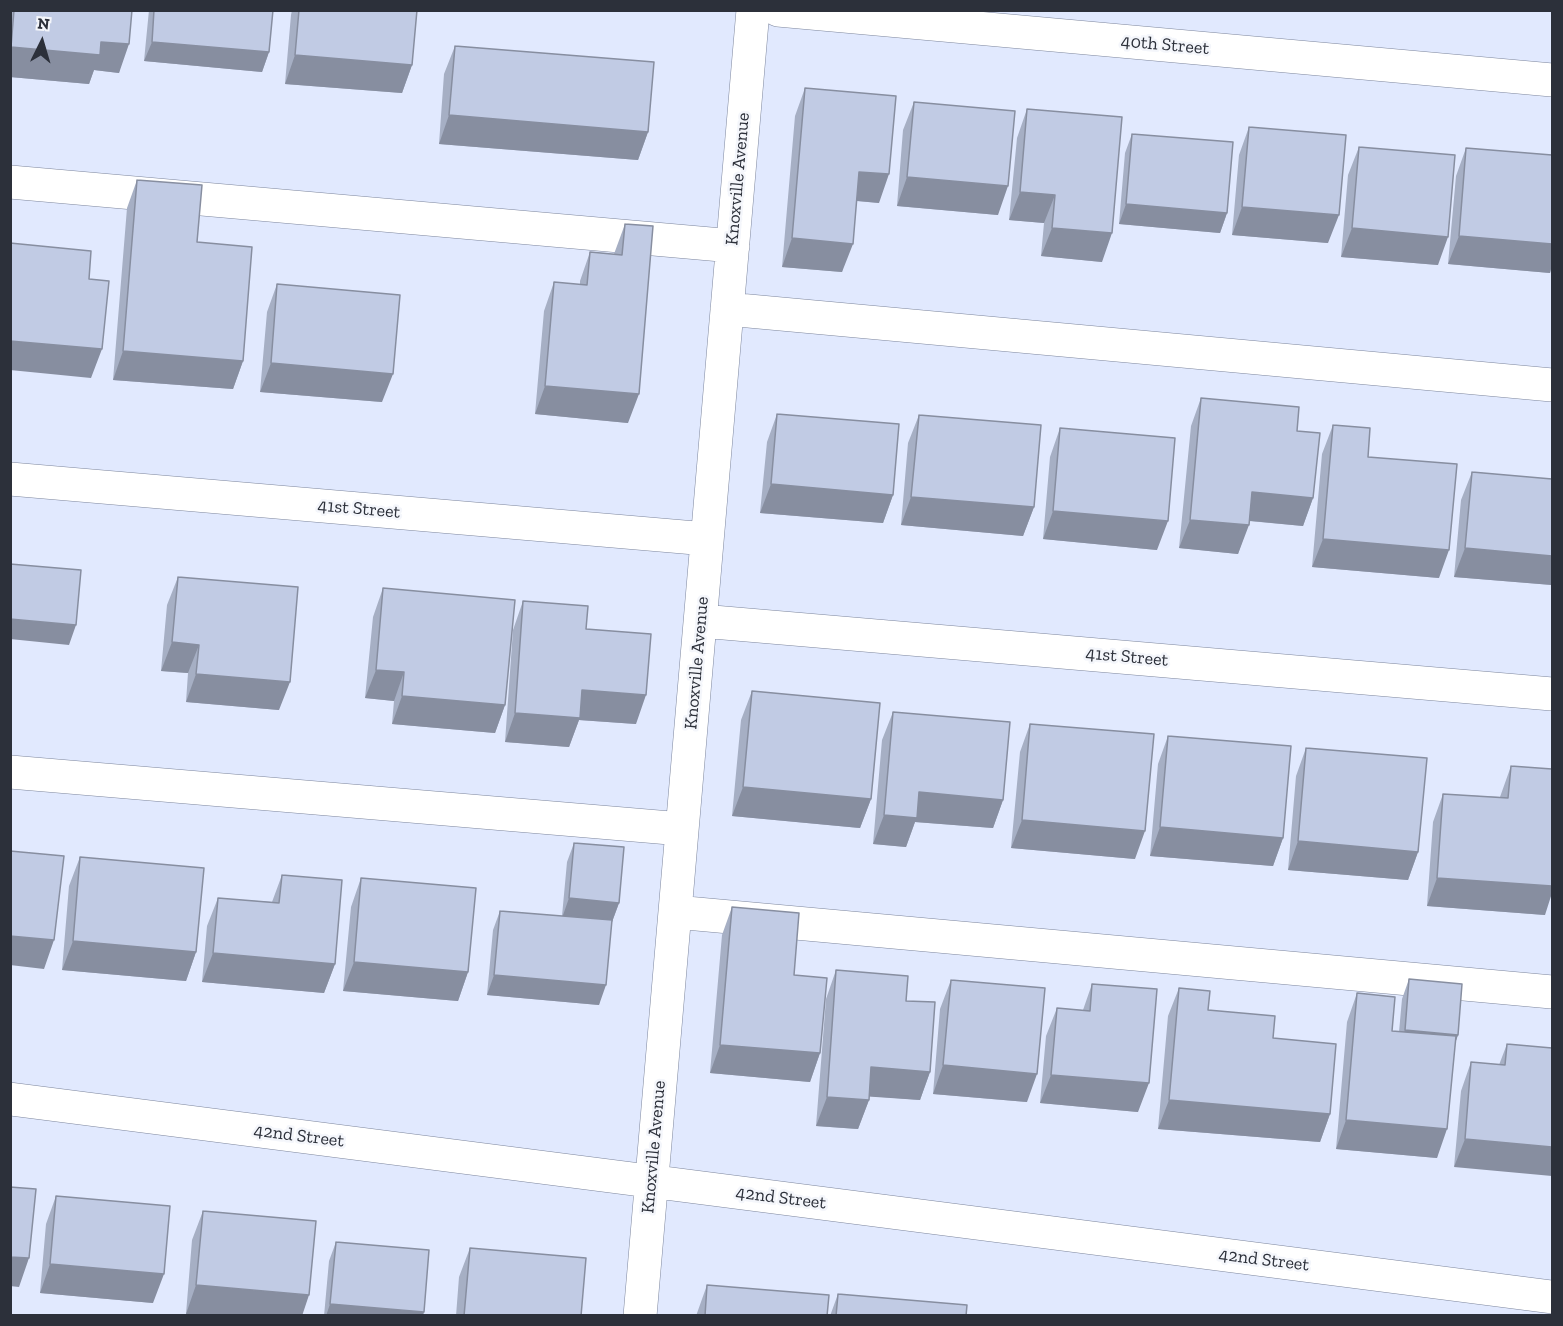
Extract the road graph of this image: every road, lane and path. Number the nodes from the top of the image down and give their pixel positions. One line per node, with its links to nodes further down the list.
1 (753, 10): 5 (street, Knoxville Avenue)
2 (778, 10): 3 (street, 40th Street)
3 (1552, 80)
4 (10, 182): 5 (street)
5 (733, 246): 6 (street, Knoxville Avenue)
6 (727, 309): 7 (street); 9 (street, Knoxville Avenue)
7 (1552, 385)
8 (10, 479): 9 (street, 41st Street)
9 (707, 538): 10 (street, Knoxville Avenue)
10 (700, 621): 11 (street, 41st Street); 13 (street, Knoxville Avenue)
11 (1552, 694)
12 (10, 772): 13 (street)
13 (682, 829): 14 (street, Knoxville Avenue)
14 (675, 912): 15 (street); 17 (street, Knoxville Avenue)
15 (1552, 992)
16 (10, 1099): 17 (street, 42nd Street)
17 (651, 1181): 18 (street, 42nd Street); 19 (street, Knoxville Avenue)
18 (1552, 1297)
19 (640, 1316)

